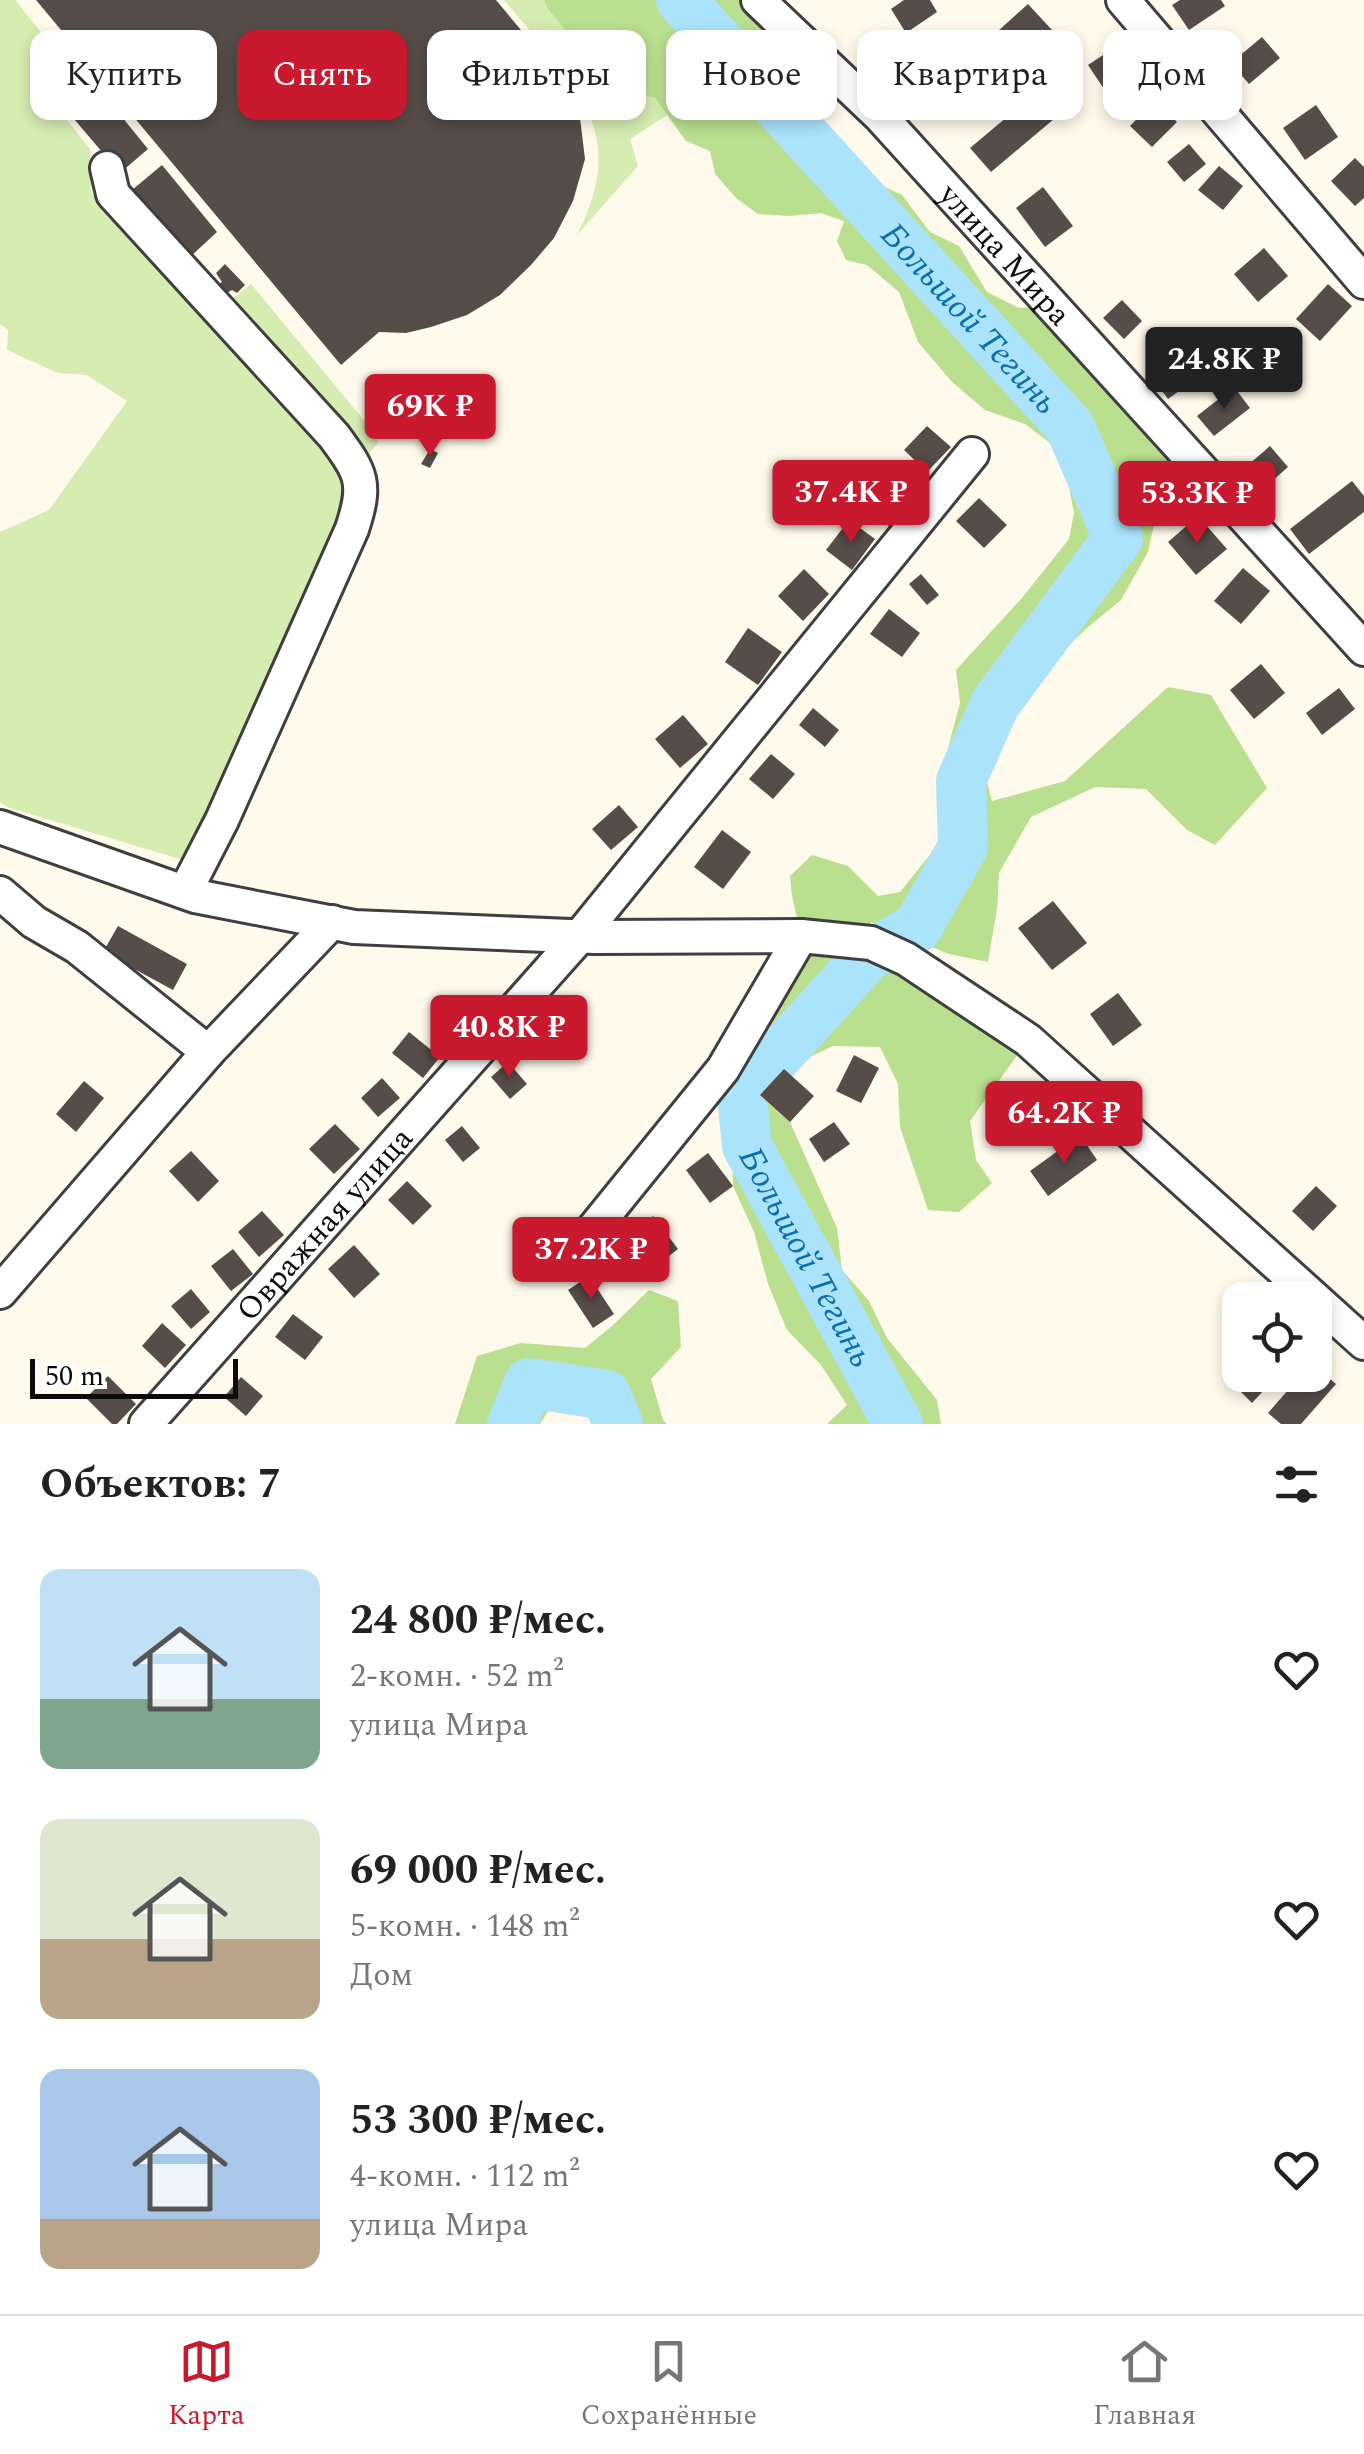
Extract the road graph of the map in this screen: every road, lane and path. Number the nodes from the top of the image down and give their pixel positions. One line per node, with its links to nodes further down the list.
1 (758, 0): 6 (street, улица Мира)
2 (1122, 0): 4 (street)
3 (107, 168): 8 (street)
4 (1364, 282)
5 (972, 454): 11 (street, Овражная улица)
6 (1364, 649)
7 (0, 827): 8 (street)
8 (185, 892): 10 (street)
9 (0, 893): 13 (street)
10 (332, 922): 11 (street); 13 (street)
11 (580, 936): 12 (street); 17 (street, Овражная улица)
12 (801, 936): 14 (street); 16 (street)
13 (208, 1052): 15 (street)
14 (573, 1254)
15 (0, 1292)
16 (1364, 1343)
17 (146, 1424)

